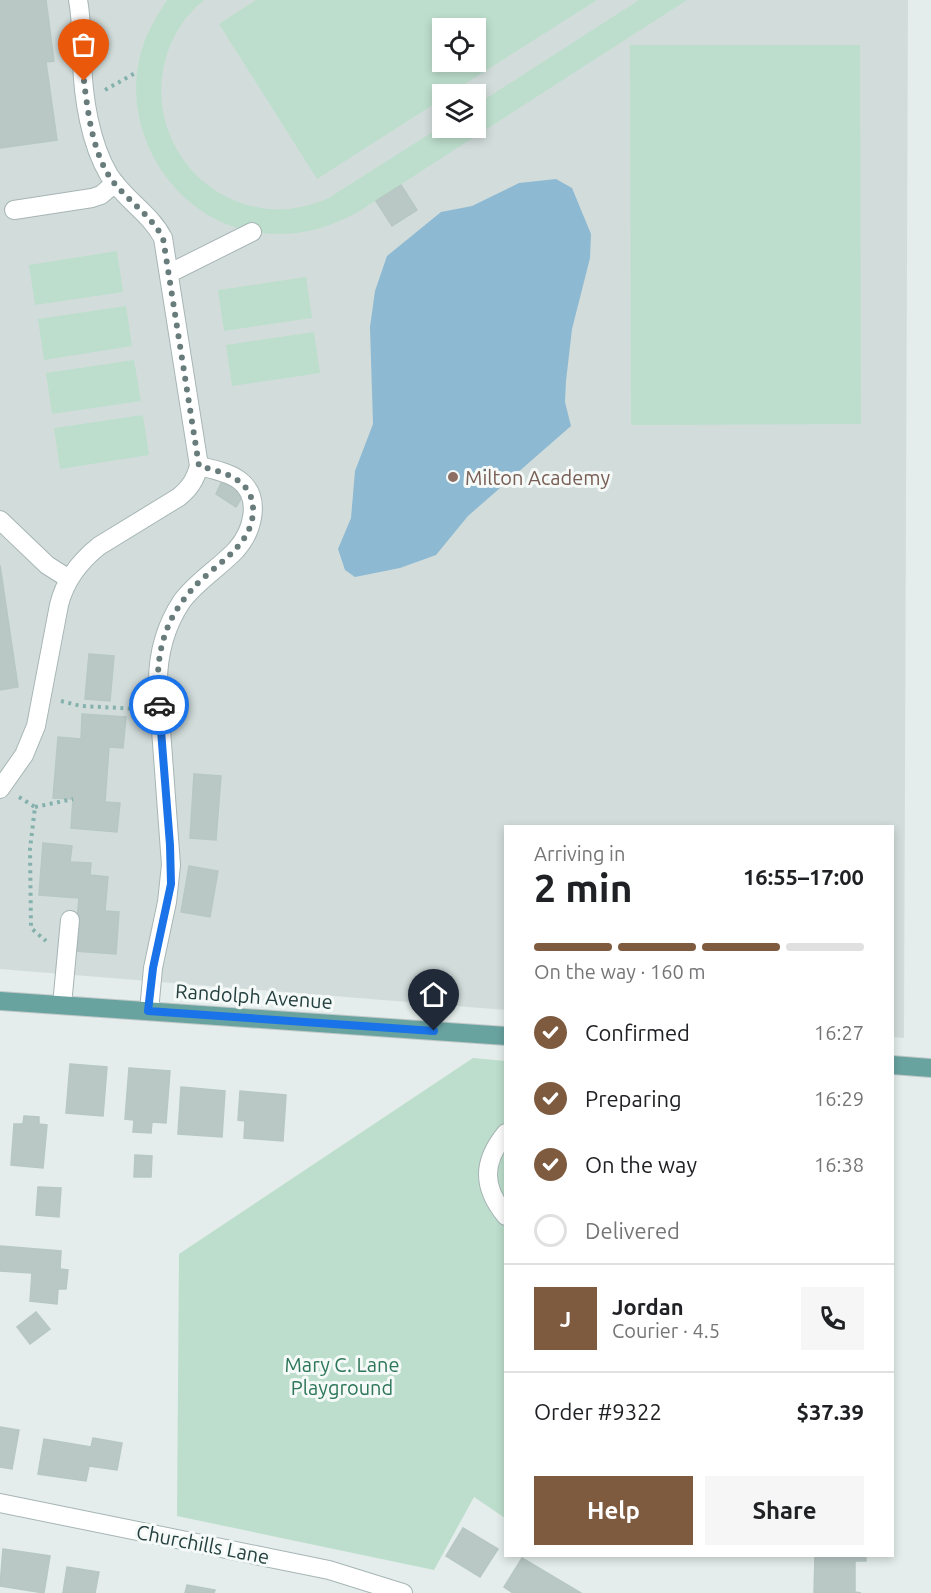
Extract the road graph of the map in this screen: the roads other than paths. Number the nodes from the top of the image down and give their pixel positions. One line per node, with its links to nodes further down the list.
1 (78, 0): 2 (street)
2 (115, 183): 3 (street); 5 (street)
3 (14, 210)
4 (252, 232): 5 (street)
5 (170, 273): 6 (street)
6 (199, 466): 8 (street); 13 (street)
7 (0, 520): 8 (street)
8 (69, 579): 9 (street)
9 (1, 788)
10 (70, 920): 12 (street)
11 (0, 1001): 12 (main road, Randolph Avenue)
12 (62, 1005): 13 (main road, Randolph Avenue)
13 (148, 1011): 14 (main road, Randolph Avenue)
14 (504, 1036)
15 (894, 1065): 16 (main road)
16 (931, 1068)
17 (504, 1136): 18 (street)
18 (504, 1214)
19 (0, 1503): 20 (street, Churchills Lane)
20 (404, 1593)

